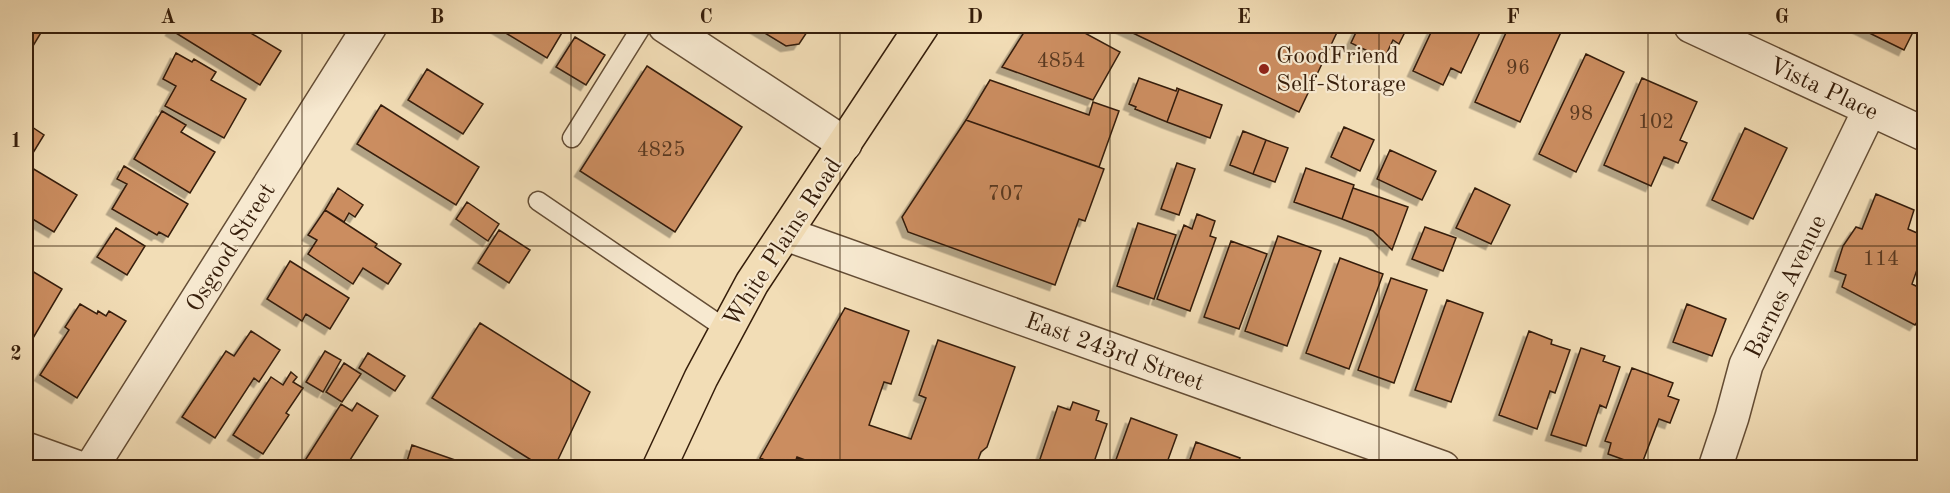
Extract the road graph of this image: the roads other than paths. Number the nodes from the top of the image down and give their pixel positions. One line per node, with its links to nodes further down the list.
1 (370, 26): 15 (street, Osgood Street)
2 (642, 26): 8 (lane)
3 (665, 26): 9 (street)
4 (922, 26): 9 (main road, White Plains Road)
5 (1691, 26): 6 (street, Vista Place)
6 (1870, 110): 7 (street, Vista Place); 18 (street, Barnes Avenue)
7 (1924, 134)
8 (572, 138)
9 (845, 144): 11 (main road, White Plains Road)
10 (538, 201): 12 (lane)
11 (786, 234): 12 (main road, White Plains Road); 17 (street, East 243rd Street)
12 (726, 329): 16 (main road, White Plains Road)
13 (26, 449): 14 (street)
14 (79, 468)
15 (91, 468)
16 (659, 468)
17 (1443, 468)
18 (1714, 468)

